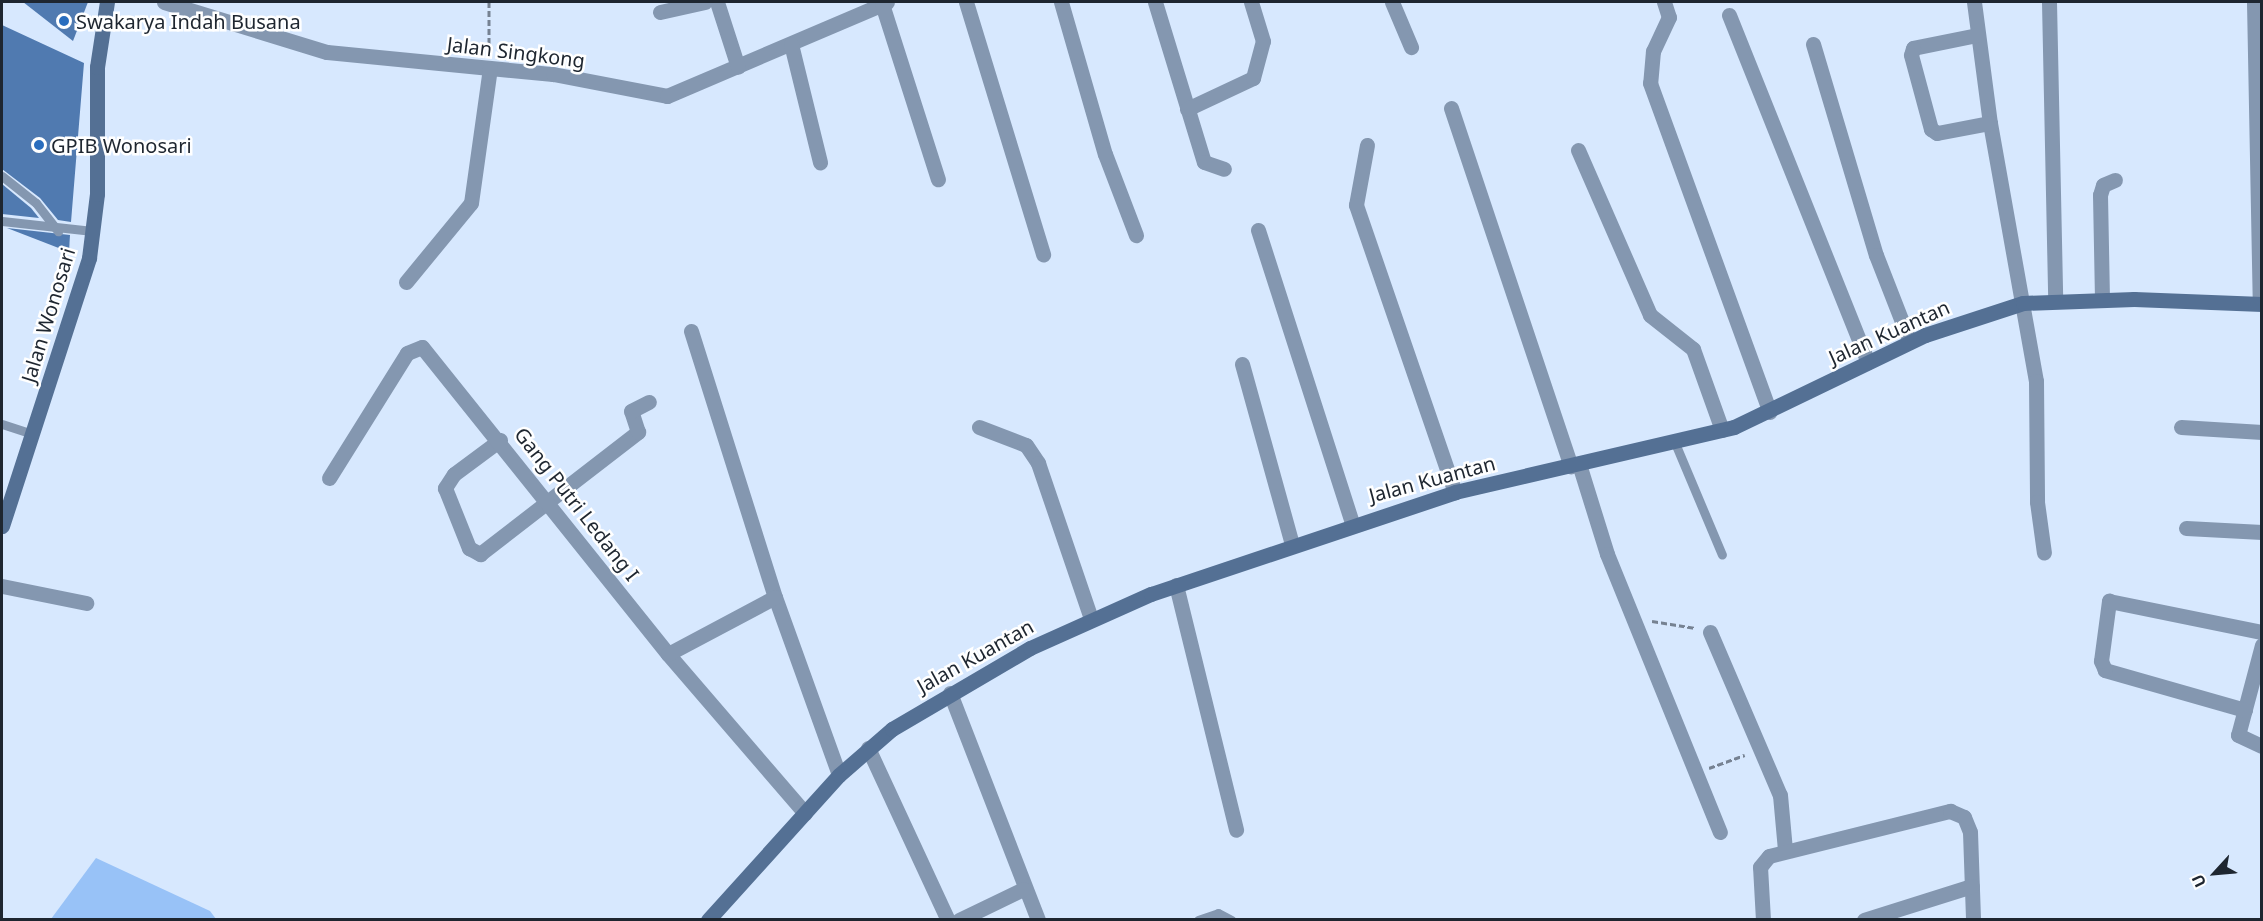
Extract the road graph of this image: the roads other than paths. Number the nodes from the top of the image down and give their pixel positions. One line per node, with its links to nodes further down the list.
1 (107, 2): 37 (street, Jalan Wonosari)
2 (164, 2): 22 (street, Jalan Singkong)
3 (705, 2): 15 (street)
4 (717, 2): 23 (street)
5 (966, 2): 40 (street)
6 (1061, 2): 39 (street)
7 (1155, 2): 25 (street)
8 (1251, 2): 25 (street)
9 (1392, 2): 20 (street)
10 (1664, 2): 51 (street)
11 (1974, 2): 17 (street)
12 (2049, 2): 43 (street)
13 (2254, 2): 21 (street)
14 (884, 3): 18 (street, Jalan Singkong); 33 (street)
15 (660, 12)
16 (1729, 15): 48 (street)
17 (1977, 35): 26 (street); 26 (street)
18 (791, 44): 23 (street, Jalan Singkong); 30 (street)
19 (1813, 44): 47 (street)
20 (1411, 47)
21 (2259, 49): 29 (street)
22 (490, 68): 23 (street, Jalan Singkong); 41 (street)
23 (738, 68)
24 (1451, 108): 60 (street)
25 (1187, 110): 31 (street)
26 (1990, 123): 44 (street)
27 (1367, 145): 62 (street)
28 (1578, 150): 55 (street)
29 (2260, 153): 45 (street)
30 (820, 162)
31 (1224, 169)
32 (2, 176): 36 (lane)
33 (938, 178)
34 (2115, 180): 42 (street)
35 (2, 221): 36 (lane)
36 (58, 231): 37 (lane)
37 (92, 231): 57 (street, Jalan Wonosari)
38 (1258, 231): 64 (street)
39 (1136, 235)
40 (1043, 255)
41 (406, 282)
42 (2102, 299): 43 (street, Jalan Kuantan); 45 (street, Jalan Kuantan)
43 (2055, 300): 44 (street, Jalan Kuantan)
44 (2023, 303): 47 (street, Jalan Kuantan); 69 (street)
45 (2261, 304)
46 (691, 331): 73 (street)
47 (1910, 342): 48 (street, Jalan Kuantan)
48 (1868, 362): 51 (street, Jalan Kuantan)
49 (1242, 364): 68 (street)
50 (649, 402): 63 (street)
51 (1770, 412): 55 (street, Jalan Kuantan)
52 (2, 424): 57 (lane)
53 (979, 427): 75 (street)
54 (2181, 427): 56 (street)
55 (1722, 430): 59 (street, Jalan Kuantan)
56 (2262, 432)
57 (33, 434): 65 (street, Jalan Wonosari)
58 (500, 440): 61 (street, Gang Putri Ledang I); 63 (street, Gang Putri Ledang I); 63 (street)
59 (1675, 443): 60 (street, Jalan Kuantan); 70 (lane)
60 (1575, 465): 62 (street, Jalan Kuantan); 87 (street)
61 (330, 478)
62 (1455, 492): 64 (street, Jalan Kuantan)
63 (549, 501): 79 (street, Gang Putri Ledang I)
64 (1352, 522): 68 (street, Jalan Kuantan)
65 (2, 526)
66 (2186, 528): 67 (street)
67 (2262, 532)
68 (1292, 544): 71 (street, Jalan Kuantan)
69 (2044, 554)
70 (1722, 555)
71 (1176, 585): 75 (street, Jalan Kuantan); 86 (street)
72 (2, 586): 74 (street)
73 (775, 597): 79 (street); 84 (street)
74 (86, 603)
75 (1091, 619): 80 (street, Jalan Kuantan)
76 (1710, 632): 88 (street)
77 (2262, 632): 81 (street)
78 (2262, 645): 81 (street)
79 (668, 654): 85 (street, Gang Putri Ledang I)
80 (950, 693): 83 (street, Jalan Kuantan); 90 (street)
81 (2245, 710): 82 (street)
82 (2262, 746)
83 (868, 748): 84 (street, Jalan Kuantan); 93 (street)
84 (839, 775): 85 (street, Jalan Kuantan)
85 (805, 813): 92 (street, Jalan Kuantan)
86 (1236, 830)
87 (1719, 832)
88 (1785, 850): 89 (street); 98 (street)
89 (1972, 886): 91 (street); 99 (street)
90 (1023, 889): 94 (street); 95 (street)
91 (1864, 919)
92 (708, 920)
93 (948, 920)
94 (959, 920)
95 (1038, 920)
96 (1198, 920): 97 (lane)
97 (1231, 920)
98 (1762, 920)
99 (1974, 920)

